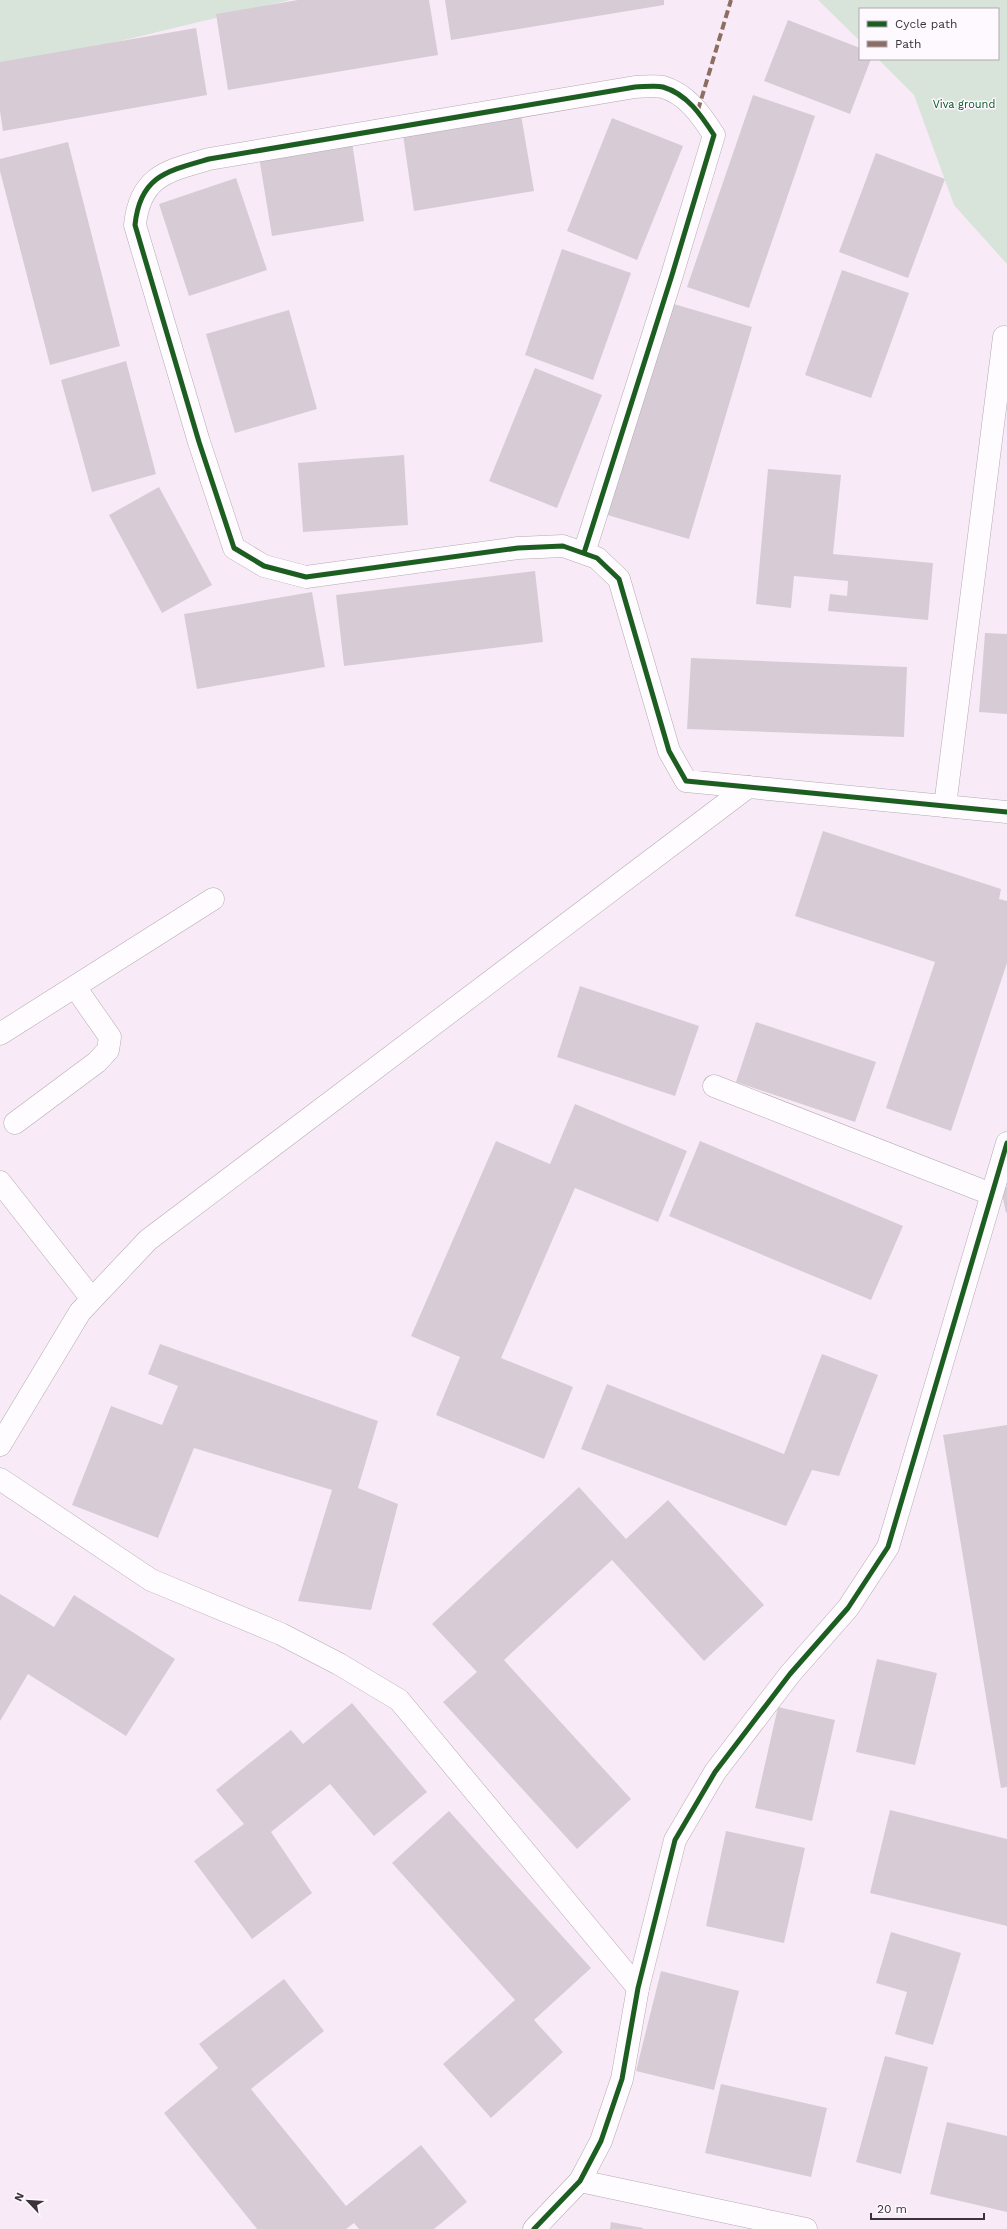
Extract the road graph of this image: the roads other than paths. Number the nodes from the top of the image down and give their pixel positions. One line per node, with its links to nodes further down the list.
1 (1004, 337): 4 (street)
2 (584, 553): 2 (street); 3 (street)
3 (748, 787): 4 (street); 14 (street)
4 (945, 806): 5 (street)
5 (1007, 812)
6 (213, 899): 7 (street)
7 (75, 987): 8 (street); 10 (street)
8 (0, 1034)
9 (714, 1086): 12 (street)
10 (15, 1123)
11 (1007, 1143): 12 (street)
12 (992, 1194): 17 (street)
13 (4, 1196): 14 (street)
14 (92, 1298): 15 (street)
15 (0, 1445)
16 (0, 1479): 17 (street)
17 (638, 1988): 18 (street)
18 (580, 2181): 19 (street); 20 (street)
19 (534, 2229)
20 (806, 2229)

